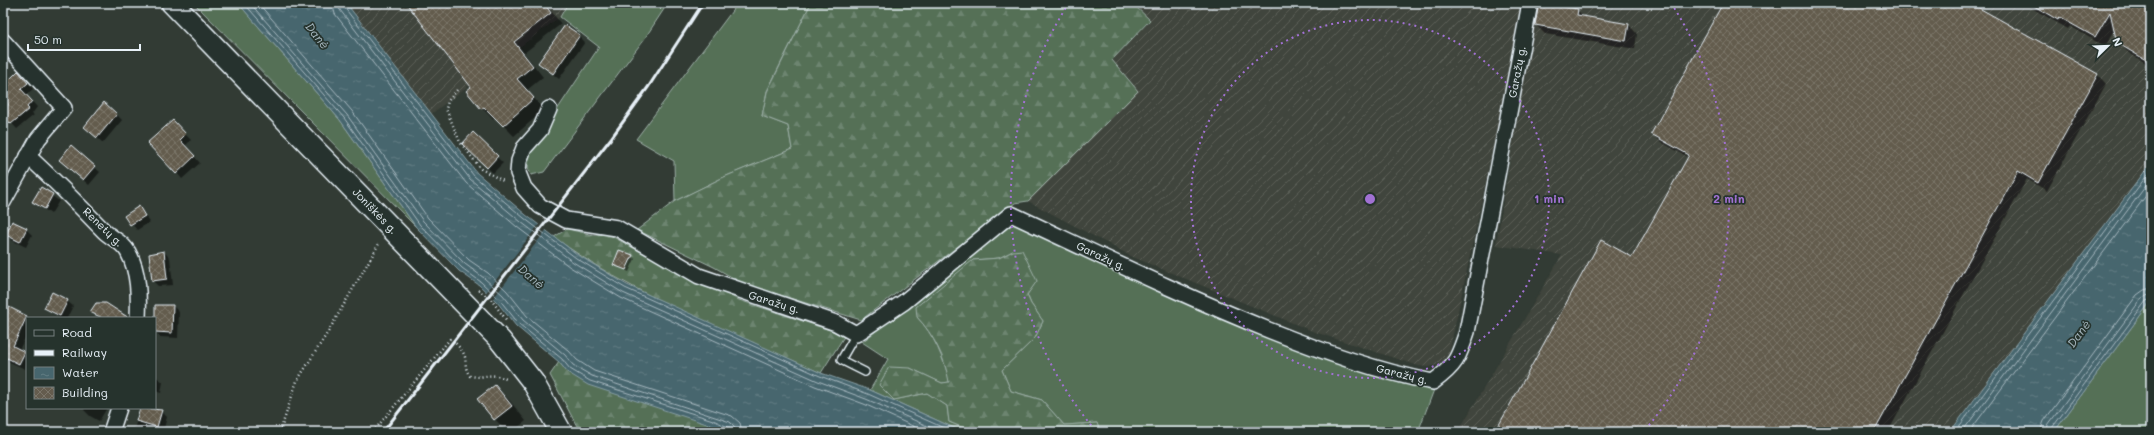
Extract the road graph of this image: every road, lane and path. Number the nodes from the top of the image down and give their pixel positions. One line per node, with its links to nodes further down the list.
1 (172, 3): 9 (main road, Joniškės g.)
2 (1530, 3): 11 (street, Garažų g.)
3 (3, 41): 6 (street)
4 (457, 90): 7 (path)
5 (549, 109): 11 (street, Garažų g.)
6 (28, 156): 8 (street); 10 (street, Renetų g.)
7 (506, 183)
8 (3, 202)
9 (390, 226): 16 (path); 18 (main road, Joniškės g.)
10 (138, 317)
11 (856, 334): 12 (lane)
12 (865, 372)
13 (513, 383): 17 (path)
14 (119, 409): 15 (street)
15 (111, 432)
16 (280, 432)
17 (373, 432)
18 (561, 432)

